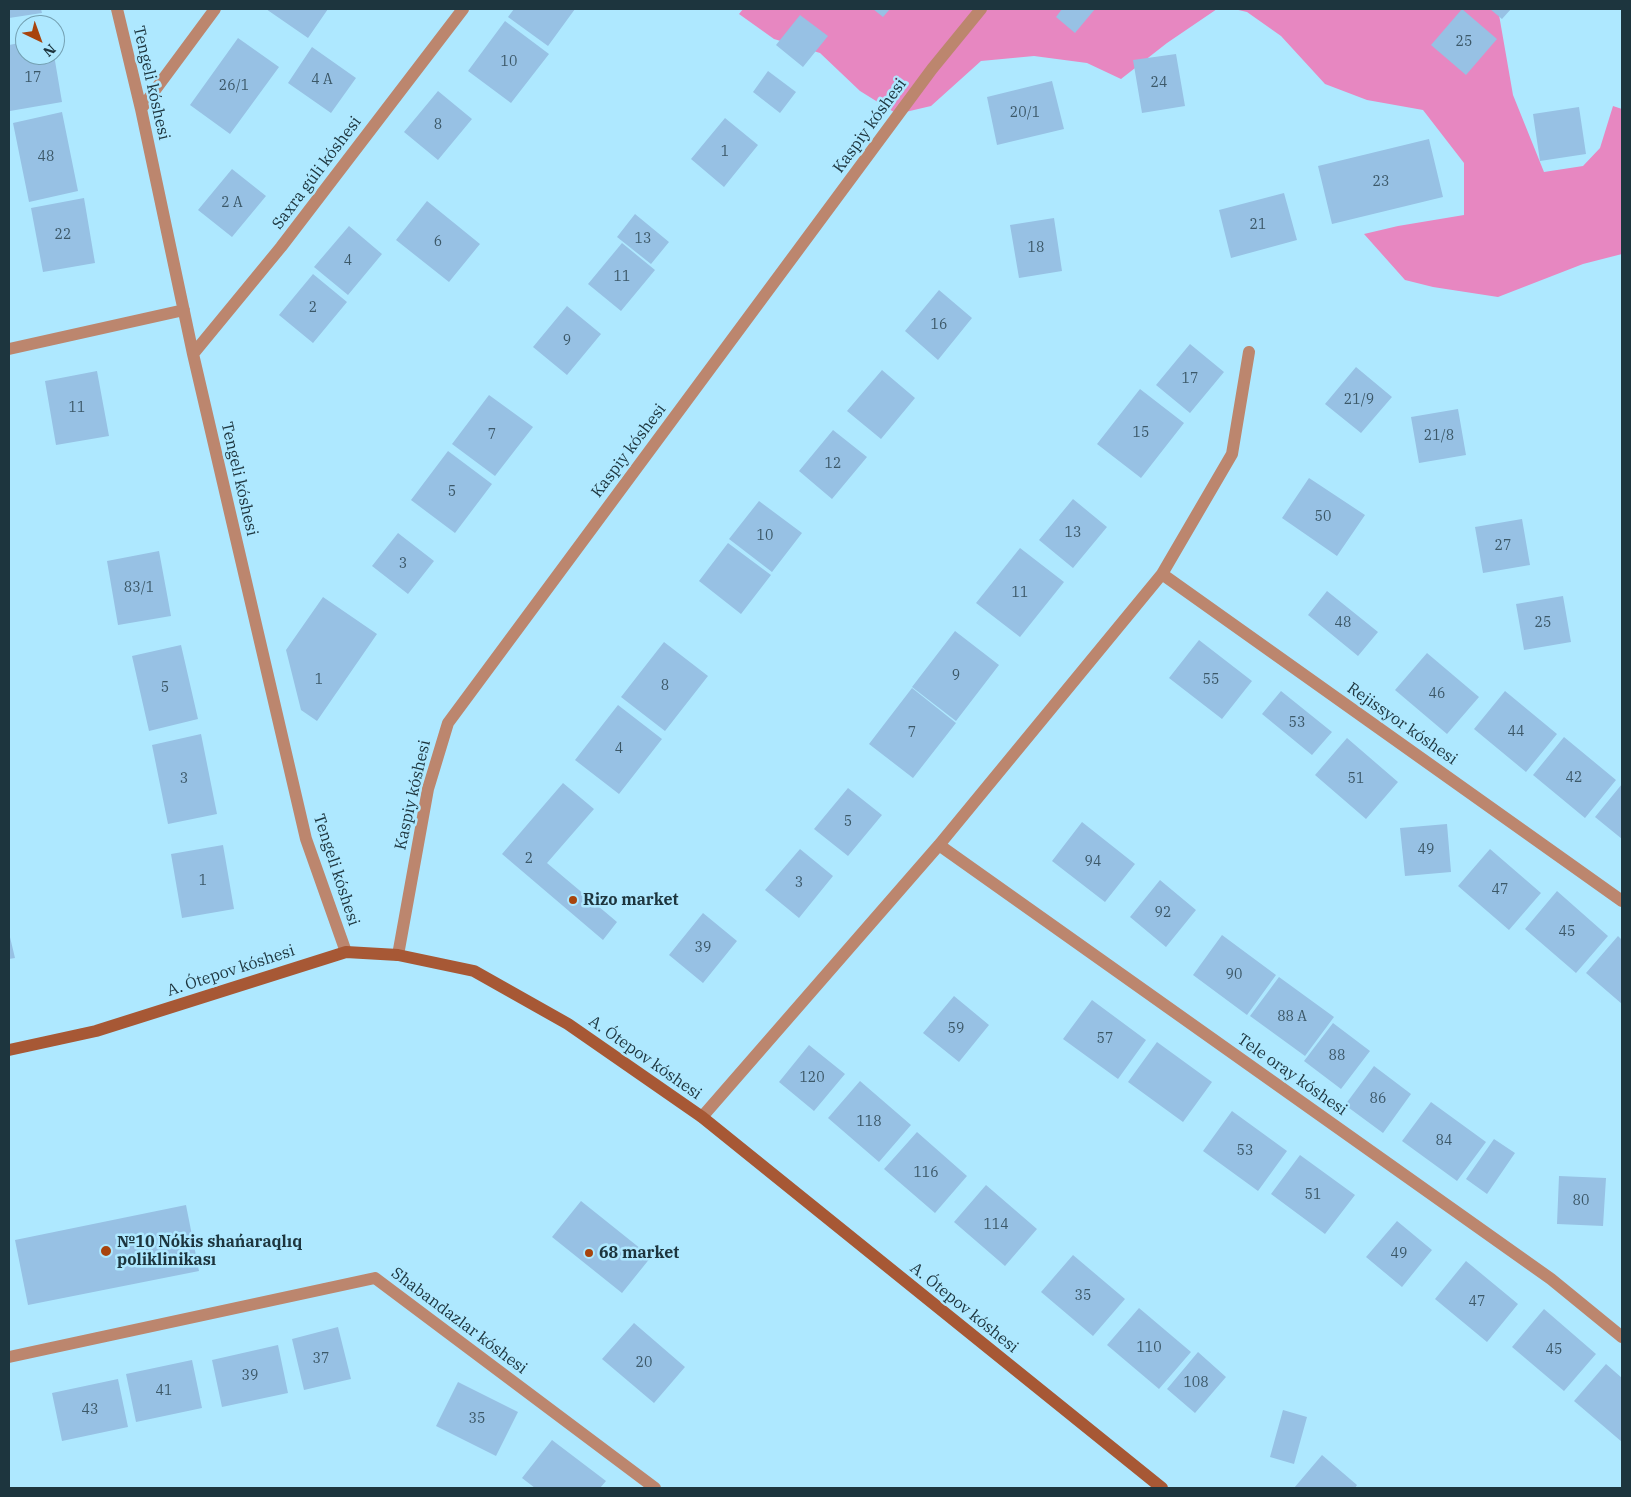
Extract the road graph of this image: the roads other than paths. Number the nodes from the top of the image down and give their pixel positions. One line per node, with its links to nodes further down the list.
1 (117, 9): 5 (street, Tengeli kóshesi)
2 (215, 9): 5 (street)
3 (463, 9): 9 (street, Saxra gúli kóshesi)
4 (981, 9): 14 (street, Kaspiy kóshesi)
5 (141, 109): 6 (street, Tengeli kóshesi)
6 (184, 310): 7 (street); 9 (street, Tengeli kóshesi)
7 (9, 349)
8 (1249, 352): 10 (street)
9 (193, 354): 13 (street, Tengeli kóshesi)
10 (1162, 574): 11 (street); 12 (street, Rejissyor kóshesi)
11 (940, 845): 16 (street); 17 (street, Tele oray kóshesi)
12 (1622, 901)
13 (346, 952): 14 (street, A. Ótepov kóshesi); 15 (street, A. Ótepov kóshesi)
14 (398, 955): 16 (street, A. Ótepov kóshesi)
15 (9, 1050)
16 (702, 1117): 20 (street, A. Ótepov kóshesi)
17 (1622, 1337)
18 (9, 1357): 19 (street, Shabandazlar kóshesi)
19 (655, 1488)
20 (1162, 1488)

